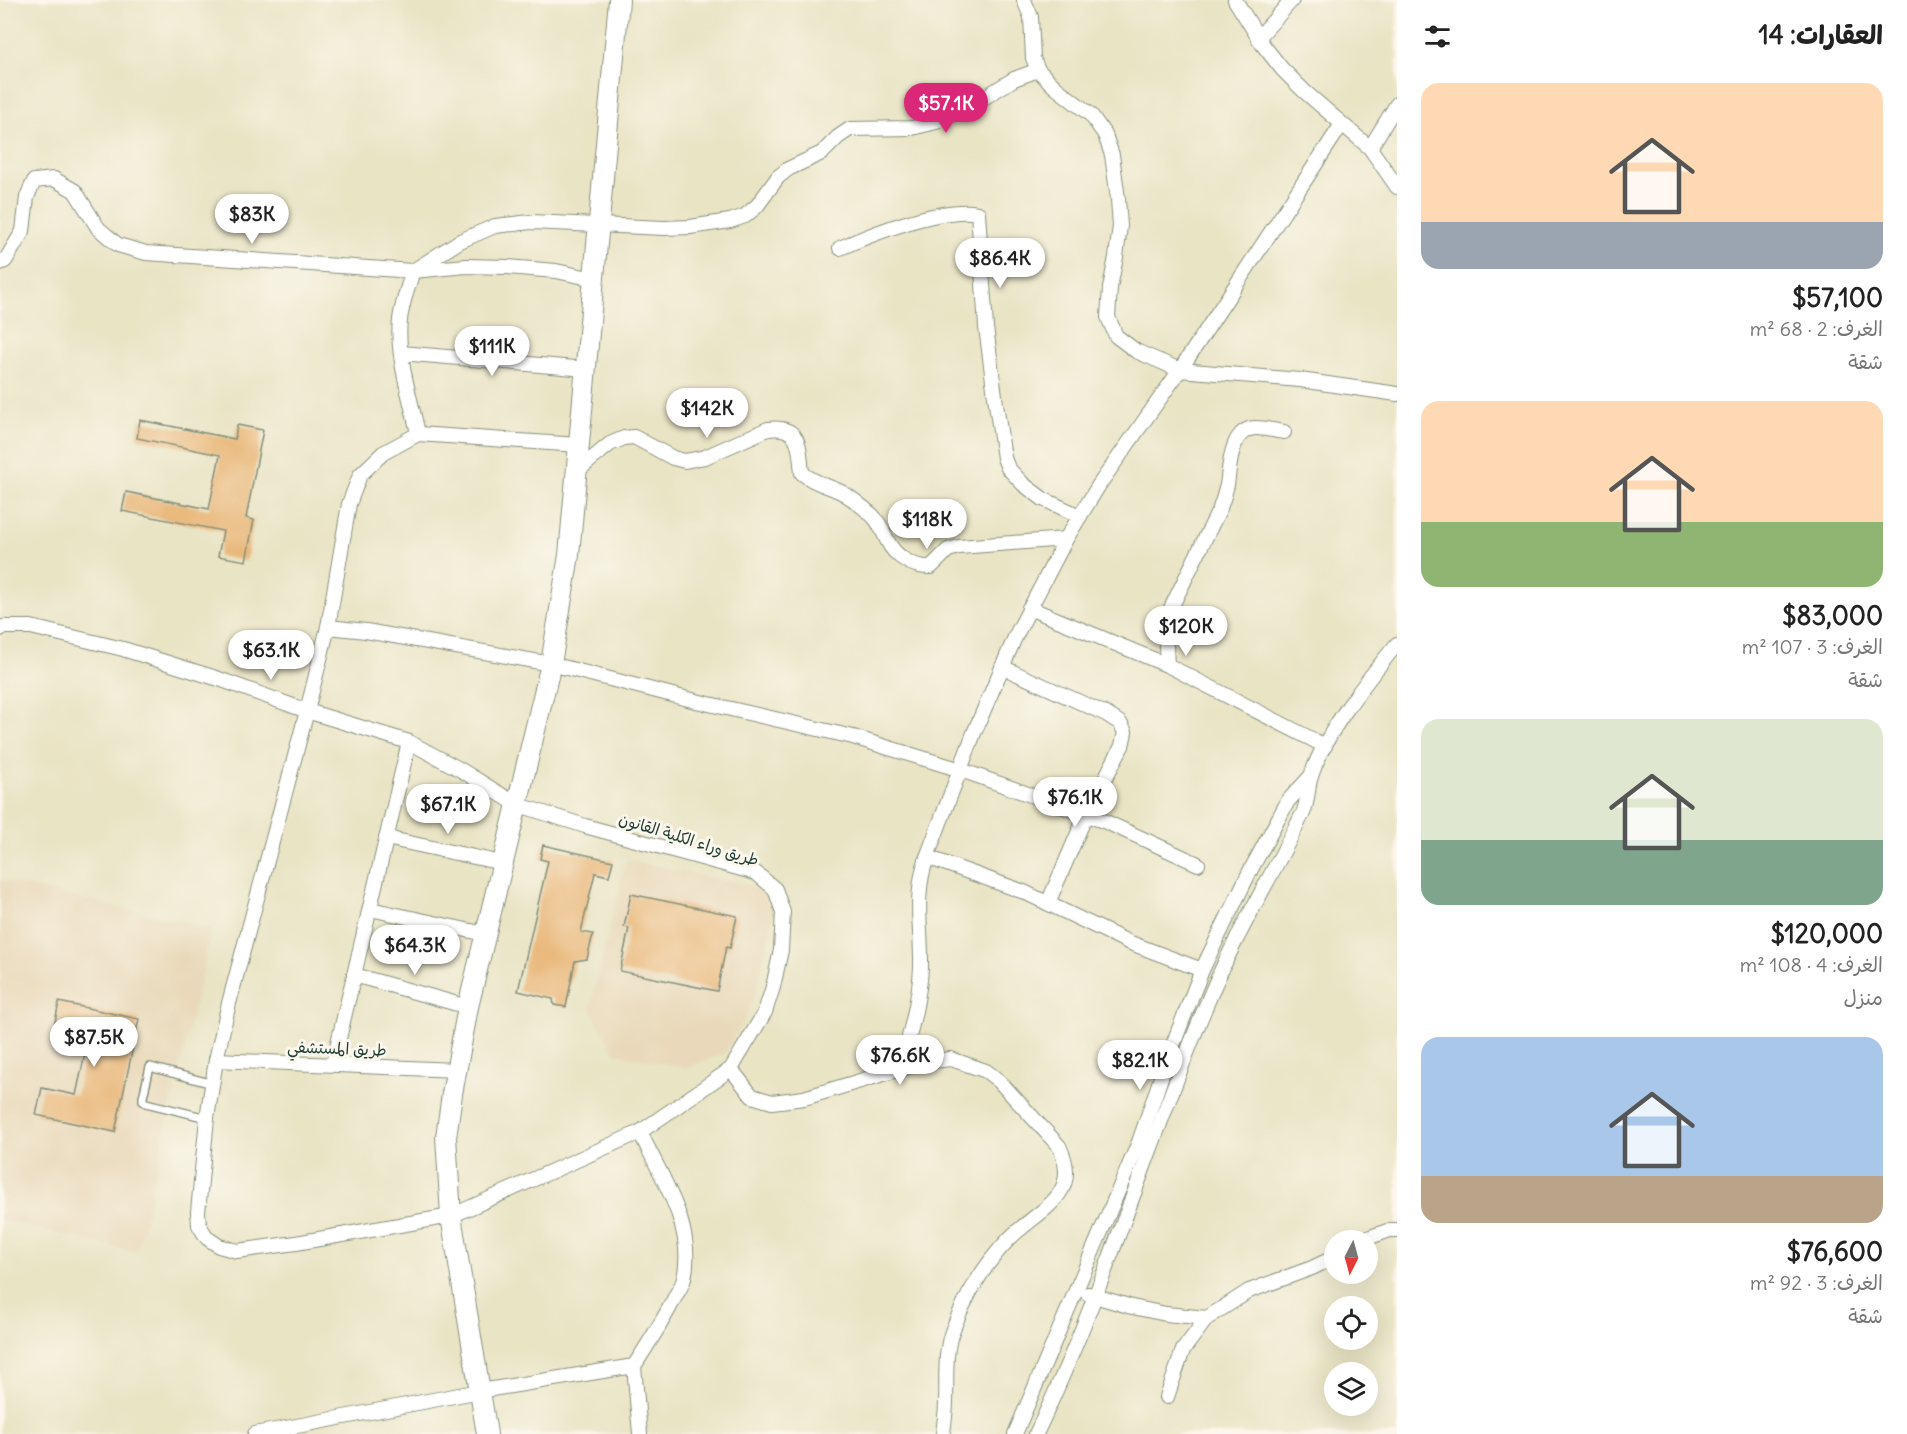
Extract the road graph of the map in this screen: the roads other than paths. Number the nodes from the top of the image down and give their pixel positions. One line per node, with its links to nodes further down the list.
1 (619, 0): 11 (main road)
2 (1024, 0): 6 (street)
3 (1235, 0): 5 (street)
4 (1292, 0): 5 (street)
5 (1258, 38): 8 (street)
6 (1038, 70): 11 (street); 18 (street)
7 (1397, 104): 9 (street)
8 (1342, 124): 9 (street); 18 (street)
9 (1370, 148): 10 (street)
10 (1397, 187)
11 (598, 226): 14 (street); 15 (main road)
12 (840, 248): 24 (street)
13 (0, 263): 14 (street)
14 (413, 271): 15 (street); 16 (street)
15 (594, 279): 17 (main road)
16 (401, 353): 17 (street); 21 (street)
17 (586, 369): 22 (main road)
18 (1180, 370): 19 (street); 24 (street)
19 (1397, 394)
20 (1284, 432): 31 (street)
21 (418, 434): 22 (street); 27 (street, طريق وراء الكلية القانون)
22 (579, 445): 23 (main road)
23 (576, 472): 25 (street); 30 (main road)
24 (1080, 516): 25 (street)
25 (1066, 539): 26 (street)
26 (1029, 608): 31 (street); 32 (street)
27 (328, 627): 30 (street); 33 (street, طريق وراء الكلية القانون)
28 (1, 628): 33 (street, طريق وراء الكلية القانون)
29 (1397, 644): 35 (street)
30 (551, 663): 36 (street); 38 (main road)
31 (1167, 665): 35 (street)
32 (1002, 668): 36 (street); 39 (street)
33 (307, 711): 34 (street, طريق وراء الكلية القانون); 50 (street, طريق وراء الكلية القانون)
34 (409, 742): 38 (street, طريق وراء الكلية القانون); 40 (street)
35 (1325, 746): 37 (street)
36 (961, 770): 39 (street); 41 (street)
37 (1311, 776): 47 (street); 58 (street)
38 (516, 804): 42 (main road); 52 (street, طريق وراء الكلية القانون)
39 (1086, 815): 43 (street); 44 (street)
40 (386, 838): 42 (street); 45 (street)
41 (927, 857): 44 (street); 53 (street)
42 (502, 863): 46 (main road)
43 (1198, 864)
44 (1048, 903): 47 (street)
45 (370, 909): 46 (street); 48 (street)
46 (485, 934): 49 (main road)
47 (1202, 970): 58 (street)
48 (354, 975): 49 (street); 51 (street)
49 (468, 1006): 54 (main road)
50 (216, 1060): 51 (street, طريق المستشفي); 55 (street, طريق وراء الكلية القانون)
51 (333, 1064): 54 (street, طريق المستشفي)
52 (731, 1069): 53 (street); 57 (street, طريق وراء الكلية القانون)
53 (901, 1069): 72 (street)
54 (456, 1070): 59 (main road)
55 (213, 1084): 56 (street, طريق وراء الكلية القانون); 56 (lane)
56 (207, 1118): 59 (street, طريق وراء الكلية القانون)
57 (640, 1132): 59 (street, طريق وراء الكلية القانون); 66 (street)
58 (1146, 1145): 63 (street); 64 (street)
59 (451, 1216): 67 (main road)
60 (1397, 1230): 61 (street)
61 (1378, 1234)
62 (1324, 1262): 65 (street)
63 (1077, 1290): 64 (street); 73 (street)
64 (1094, 1296): 65 (street); 74 (street)
65 (1207, 1318): 68 (street)
66 (634, 1366): 67 (street); 71 (street)
67 (480, 1391): 69 (street); 70 (main road)
68 (1167, 1397)
69 (255, 1434)
70 (487, 1434)
71 (640, 1434)
72 (943, 1434)
73 (1015, 1434)
74 (1036, 1434)

